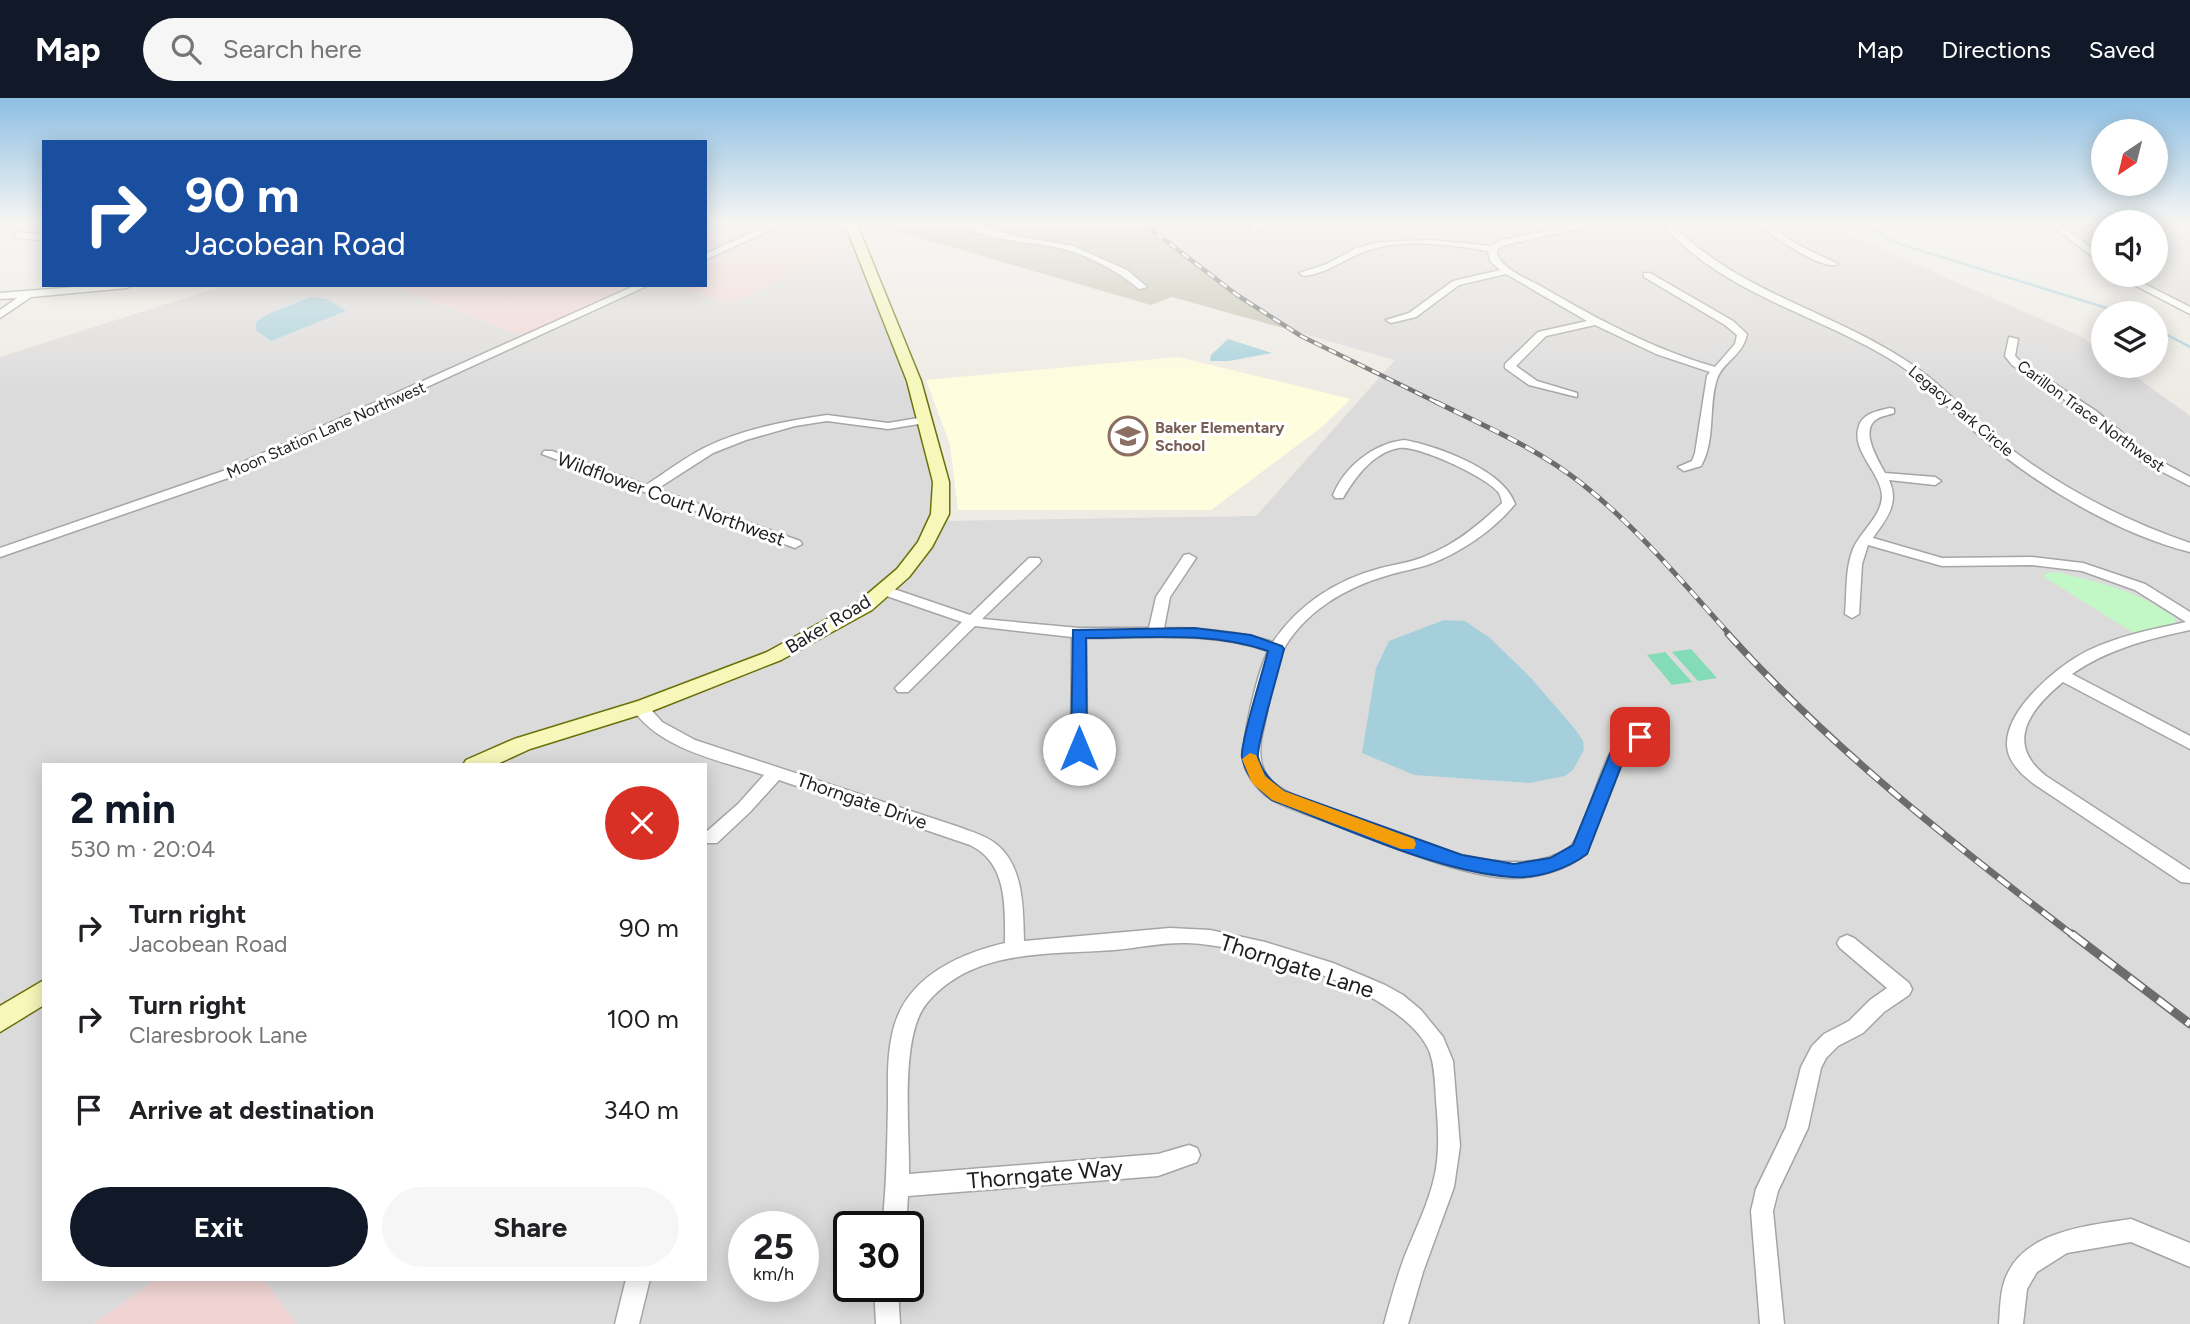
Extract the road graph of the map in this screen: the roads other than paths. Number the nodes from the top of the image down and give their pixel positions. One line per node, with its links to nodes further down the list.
1 (874, 281): 22 (main road, Baker Road)
2 (1135, 281): 10 (street)
3 (1467, 281): 16 (street)
4 (1525, 281): 17 (street)
5 (1658, 281): 19 (street)
6 (1739, 281): 32 (street, Legacy Park Circle)
7 (42, 285): 12 (street)
8 (107, 287): 12 (street)
9 (640, 287): 33 (street, Moon Station Lane Northwest)
10 (1142, 287)
11 (2143, 287): 14 (street)
12 (29, 295): 13 (street); 15 (street)
13 (0, 296)
14 (2190, 312)
15 (0, 315)
16 (1391, 320)
17 (1596, 322): 19 (street); 20 (street)
18 (2013, 339): 27 (street, Carillon Trace Northwest)
19 (1715, 370): 24 (street)
20 (1573, 395)
21 (1890, 411): 25 (street)
22 (925, 420): 28 (street); 36 (main road, Baker Road)
23 (548, 454): 28 (street, Wildflower Court Northwest)
24 (1684, 467)
25 (1883, 476): 26 (street); 30 (street)
26 (1935, 481)
27 (2190, 482)
28 (647, 490): 31 (street, Wildflower Court Northwest)
29 (1339, 495): 43 (street)
30 (1866, 540): 37 (street); 38 (street)
31 (795, 544)
32 (2190, 548)
33 (0, 553)
34 (1189, 558): 41 (street)
35 (1034, 561): 39 (street)
36 (883, 590): 39 (street); 46 (main road, Baker Road)
37 (1853, 614)
38 (2190, 619)
39 (971, 621): 42 (street); 45 (street)
40 (2190, 626): 44 (street)
41 (1156, 632): 42 (street); 43 (street)
42 (1079, 633): 49 (street)
43 (1277, 649): 47 (street)
44 (2062, 675): 48 (street); 53 (street)
45 (903, 688)
46 (640, 708): 50 (main road, Baker Road); 51 (street, Thorngate Drive)
47 (1640, 737)
48 (2190, 743)
49 (1079, 749)
50 (479, 763)
51 (776, 772): 52 (street); 55 (street, Thorngate Drive)
52 (711, 838)
53 (2187, 877)
54 (1847, 943): 67 (street)
55 (1015, 949): 59 (street, Thorngate Lane); 66 (street, Thorngate Lane)
56 (42, 992): 57 (main road)
57 (0, 1020)
58 (1189, 1155): 59 (street, Thorngate Way)
59 (900, 1186): 60 (street, Thorngate Lane)
60 (896, 1211)
61 (2190, 1255): 68 (street)
62 (638, 1281): 64 (street)
63 (887, 1302): 65 (street)
64 (627, 1324)
65 (888, 1324)
66 (1396, 1324)
67 (1772, 1324)
68 (2011, 1324)

